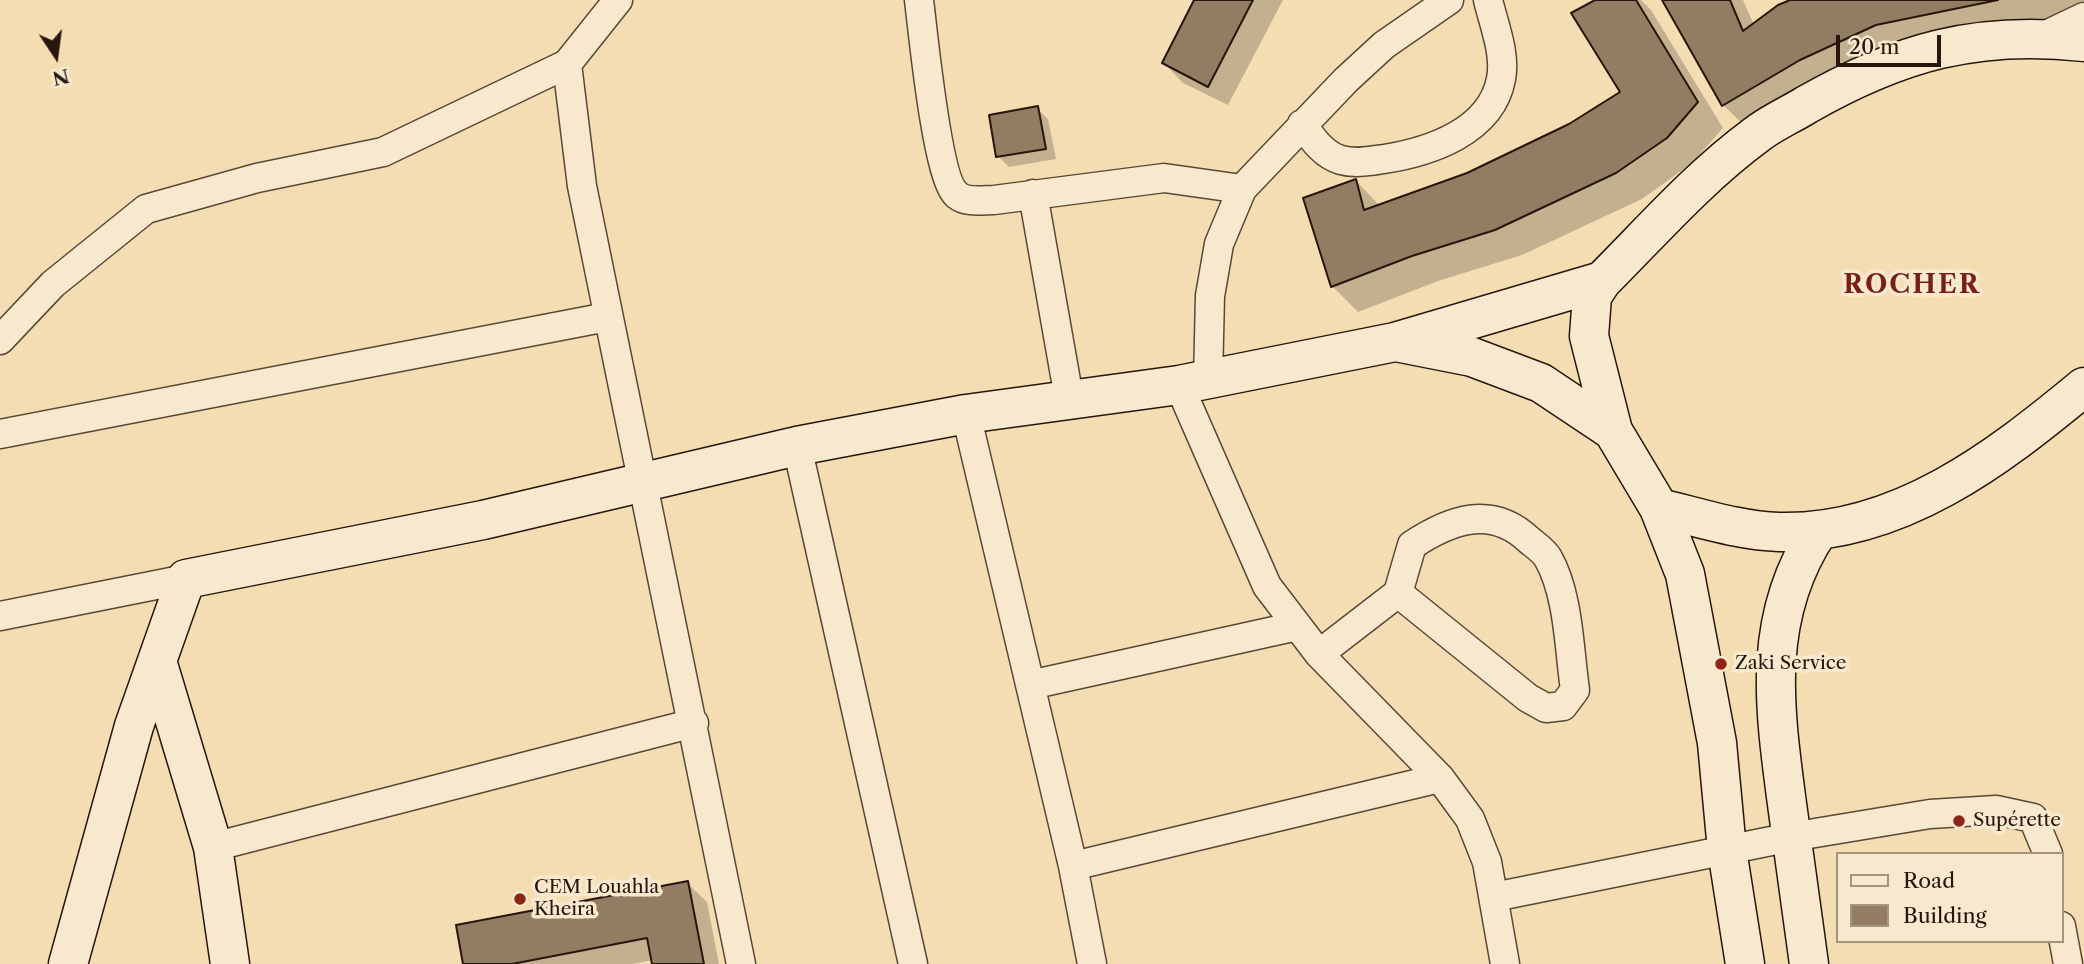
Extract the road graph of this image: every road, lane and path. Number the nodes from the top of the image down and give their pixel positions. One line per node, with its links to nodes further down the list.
1 (618, 0): 9 (street)
2 (919, 0): 12 (street)
3 (1402, 0): 5 (street)
4 (1488, 0): 10 (street)
5 (1438, 6): 10 (street)
6 (2084, 17): 7 (street)
7 (2042, 37): 8 (street); 13 (street)
8 (2084, 42)
9 (568, 64): 14 (street); 15 (street)
10 (1302, 124): 11 (street)
11 (1242, 189): 12 (street); 17 (street)
12 (1033, 194): 19 (street)
13 (1602, 281): 16 (street); 21 (street)
14 (607, 317): 22 (street); 24 (street)
15 (0, 340)
16 (1395, 342): 17 (street); 21 (street)
17 (1194, 382): 19 (street); 30 (street)
18 (2084, 387): 26 (street)
19 (1069, 398): 20 (street)
20 (967, 414): 23 (street); 33 (street)
21 (1614, 431): 25 (street)
22 (0, 435)
23 (797, 446): 24 (street); 46 (street)
24 (645, 482): 27 (street); 34 (street)
25 (1659, 508): 26 (street); 38 (street)
26 (1819, 530): 36 (street)
27 (186, 579): 29 (street); 32 (street)
28 (1398, 593): 28 (street); 31 (street)
29 (0, 616)
30 (1297, 626): 31 (street); 33 (street)
31 (1319, 654): 35 (street)
32 (157, 661): 37 (street); 43 (street)
33 (1030, 685): 40 (street)
34 (694, 723): 37 (street); 45 (street)
35 (1440, 778): 40 (street); 41 (street)
36 (1791, 836): 38 (street); 39 (street); 50 (street)
37 (214, 848): 44 (street)
38 (1727, 850): 41 (street); 49 (street)
39 (2047, 852)
40 (1073, 866): 47 (street)
41 (1494, 897): 48 (street)
42 (2063, 937): 51 (street)
43 (68, 964)
44 (230, 964)
45 (741, 964)
46 (913, 964)
47 (1092, 964)
48 (1506, 964)
49 (1745, 964)
50 (1809, 964)
51 (2068, 964)

